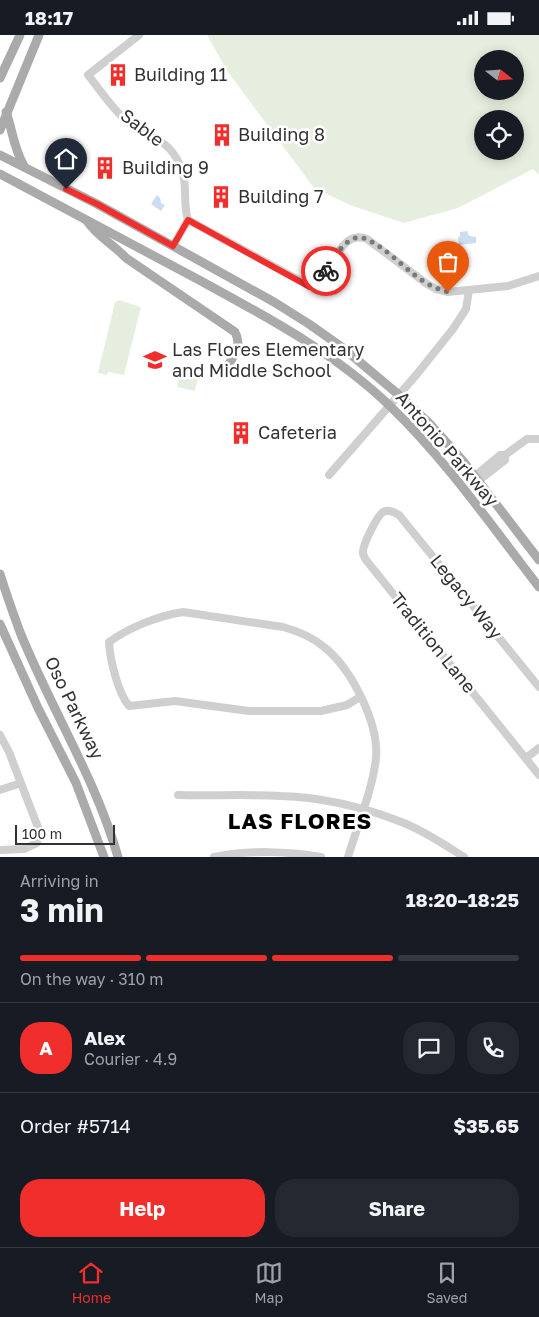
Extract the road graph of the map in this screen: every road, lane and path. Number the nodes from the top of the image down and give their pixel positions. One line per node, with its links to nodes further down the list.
1 (20, 35): 4 (main road)
2 (39, 35): 5 (main road)
3 (139, 35): 11 (street, Sable)
4 (0, 78)
5 (6, 112): 6 (main road); 8 (main road)
6 (0, 130)
7 (0, 155): 8 (main road, Antonio Parkway)
8 (24, 166): 12 (main road, Antonio Parkway)
9 (0, 174): 10 (main road, Antonio Parkway)
10 (85, 219): 15 (main road); 17 (main road, Antonio Parkway)
11 (188, 220): 12 (street); 14 (street)
12 (173, 246): 16 (main road, Antonio Parkway)
13 (539, 276): 14 (street)
14 (469, 290): 16 (street)
15 (227, 368)
16 (399, 395): 17 (street); 20 (main road, Antonio Parkway)
17 (390, 406): 19 (street); 24 (main road, Antonio Parkway)
18 (539, 439): 20 (street)
19 (329, 475)
20 (476, 478): 22 (main road, Antonio Parkway)
21 (390, 511): 26 (street, Legacy Way); 30 (street, Tradition Lane)
22 (539, 560)
23 (0, 574): 39 (main road, Oso Parkway)
24 (539, 587)
25 (0, 625): 38 (main road, Oso Parkway)
26 (539, 687)
27 (360, 697): 27 (street); 35 (street)
28 (0, 735): 32 (street)
29 (539, 748): 30 (street)
30 (526, 758): 31 (street, Tradition Lane)
31 (539, 775)
32 (21, 783): 33 (street); 36 (street)
33 (0, 790)
34 (178, 795): 35 (street)
35 (363, 810): 42 (street); 43 (street)
36 (0, 850)
37 (283, 855): 40 (street); 41 (street)
38 (104, 857)
39 (118, 857)
40 (214, 857)
41 (322, 857)
42 (348, 857)
43 (464, 857)

